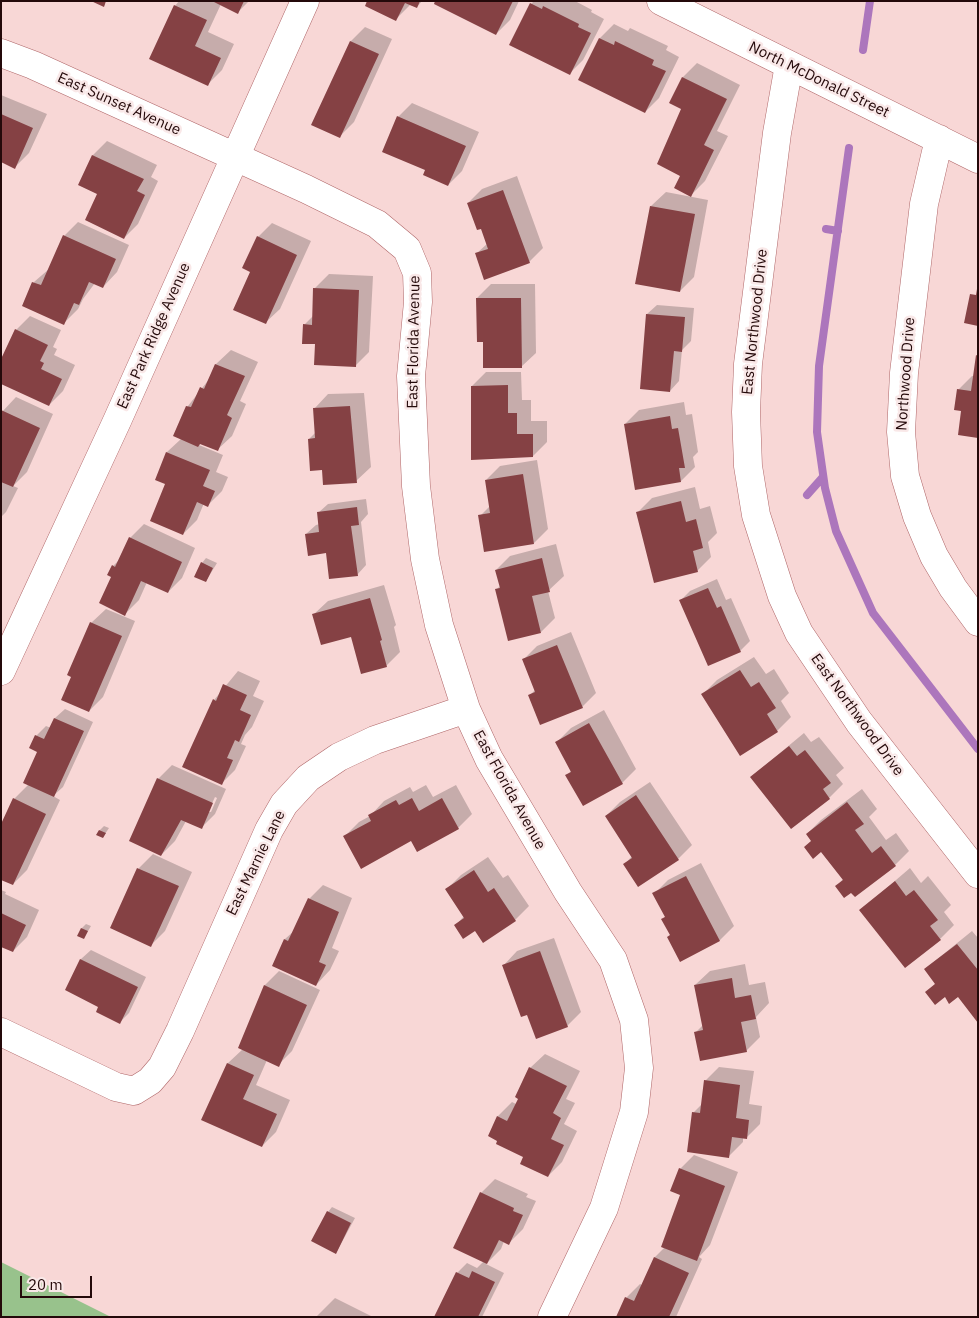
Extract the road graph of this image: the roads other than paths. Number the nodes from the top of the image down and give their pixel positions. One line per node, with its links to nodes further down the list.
1 (305, 1): 6 (street, East Park Ridge Avenue)
2 (661, 1): 4 (street, North McDonald Street)
3 (1, 53): 6 (street, East Sunset Avenue)
4 (788, 65): 5 (street, North McDonald Street); 11 (street, East Northwood Drive)
5 (939, 139): 7 (street, North McDonald Street); 8 (street, Northwood Drive)
6 (235, 157): 9 (street, East Park Ridge Avenue); 10 (street, East Florida Avenue)
7 (978, 159)
8 (978, 622)
9 (1, 671)
10 (466, 709): 12 (street, East Marnie Lane); 13 (street, East Florida Avenue)
11 (978, 874)
12 (1, 1032)
13 (552, 1317)

